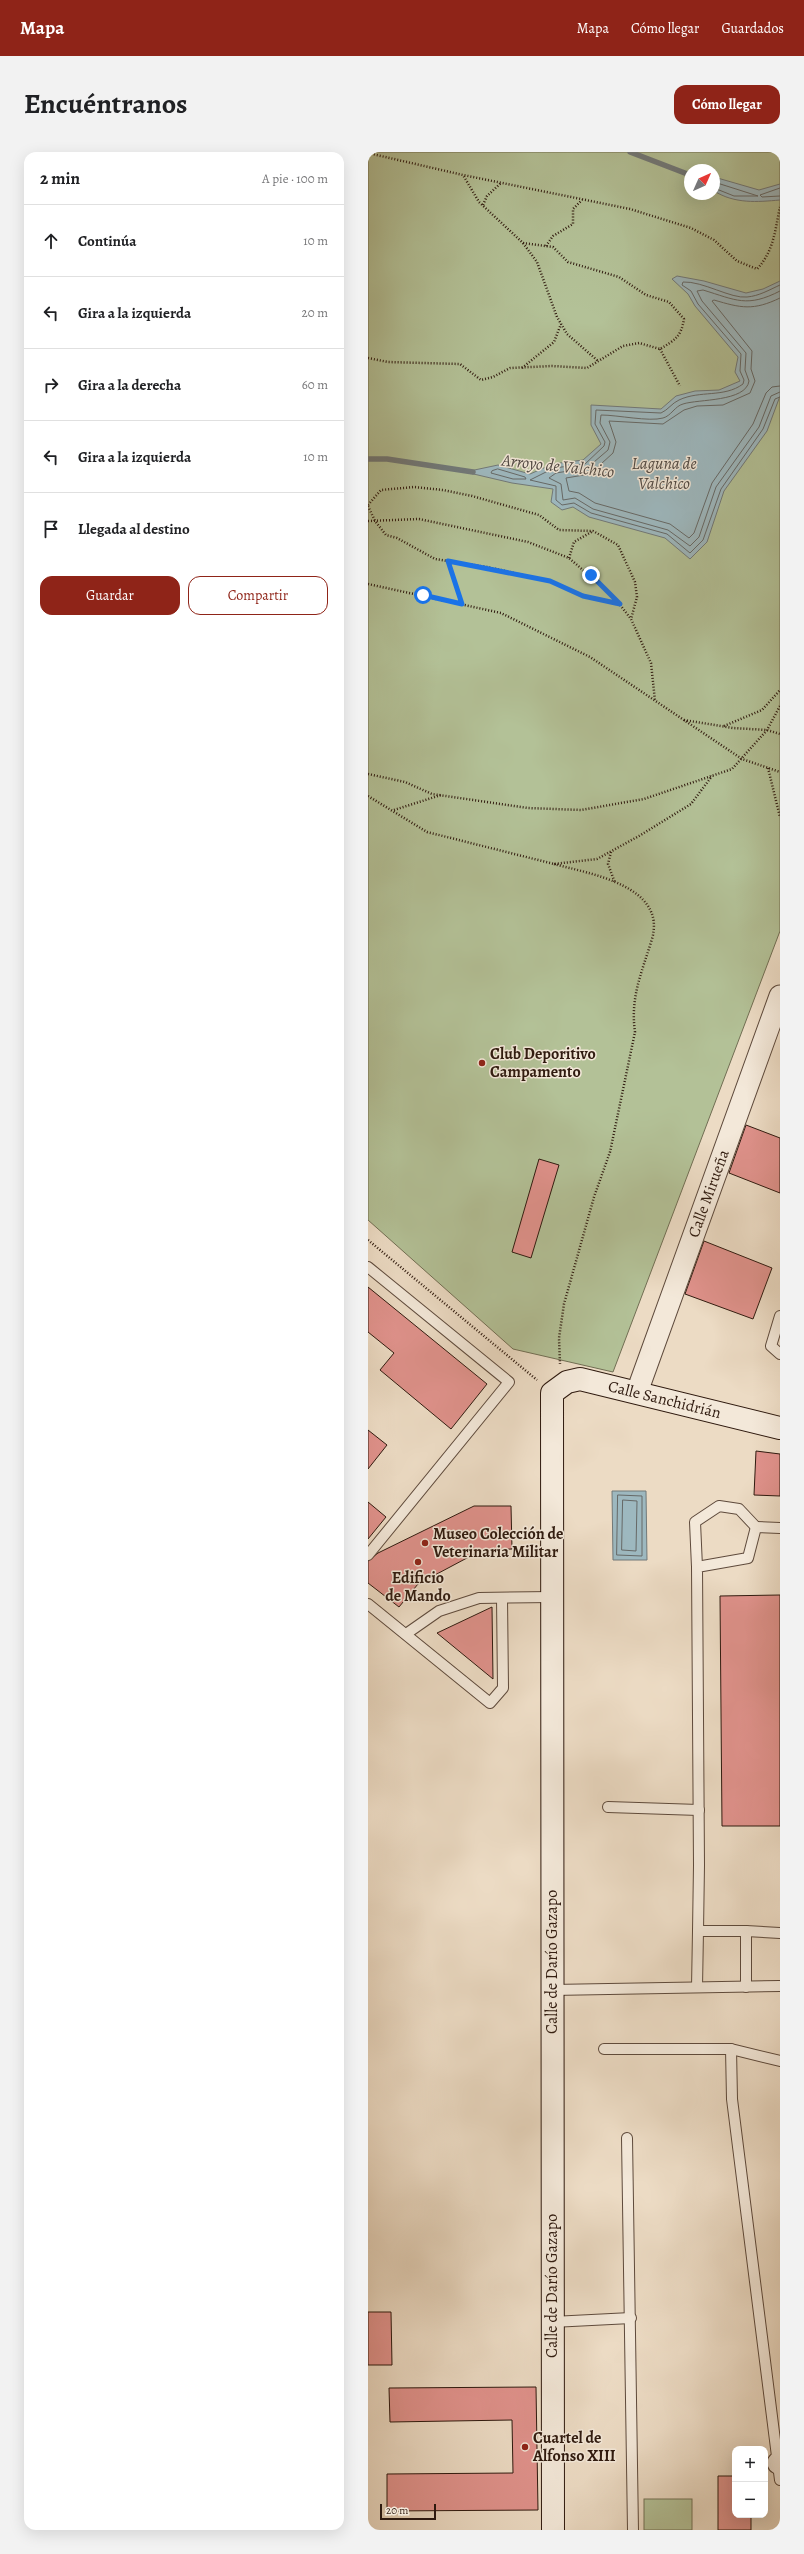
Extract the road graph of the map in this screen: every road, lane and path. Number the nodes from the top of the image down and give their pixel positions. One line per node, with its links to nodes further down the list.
1 (368, 153): 2 (path)
2 (463, 176): 3 (path); 5 (path)
3 (501, 183): 4 (path); 5 (path)
4 (583, 200): 6 (path); 8 (path)
5 (483, 205): 7 (path)
6 (780, 207)
7 (523, 243): 8 (path); 9 (path)
8 (546, 246): 10 (path)
9 (561, 323): 12 (path); 13 (path)
10 (660, 349): 12 (path); 14 (path)
11 (368, 358): 13 (path)
12 (599, 361): 13 (path)
13 (522, 368)
14 (680, 386)
15 (368, 506): 17 (path); 18 (path)
16 (368, 521): 17 (path)
17 (375, 521): 19 (path); 20 (path)
18 (593, 531): 19 (path); 24 (path)
19 (568, 558): 23 (path)
20 (448, 561): 22 (path); 23 (path)
21 (368, 584): 22 (path)
22 (462, 604): 26 (path)
23 (620, 604): 24 (path)
24 (631, 619): 26 (path)
25 (780, 690): 29 (path)
26 (655, 702): 28 (path)
27 (780, 706): 30 (path)
28 (682, 720): 29 (path); 32 (path)
29 (724, 726): 30 (path)
30 (767, 730): 31 (path); 32 (path)
31 (780, 734)
32 (742, 759): 33 (path); 36 (path)
33 (768, 767): 34 (path); 40 (path)
34 (780, 772)
35 (368, 774): 37 (path)
36 (712, 776): 37 (path); 41 (path)
37 (441, 795): 39 (path)
38 (368, 796): 39 (path)
39 (393, 810): 41 (path)
40 (780, 817)
41 (611, 852): 42 (path)
42 (616, 884)
43 (780, 996): 48 (street, Calle Mirueña)
44 (368, 1240): 49 (path)
45 (368, 1267): 53 (lane)
46 (780, 1316): 47 (lane)
47 (780, 1354)
48 (637, 1392): 49 (street, Calle Sanchidrián); 50 (street, Calle Sanchidrián)
49 (552, 1393): 55 (street, Calle de Darío Gazapo)
50 (780, 1428)
51 (756, 1528): 52 (lane); 54 (lane); 54 (lane)
52 (780, 1528)
53 (368, 1555)
54 (697, 1568): 60 (lane)
55 (552, 1597): 56 (lane); 67 (street, Calle de Darío Gazapo)
56 (502, 1598): 58 (lane); 58 (lane)
57 (368, 1604): 58 (lane)
58 (406, 1634)
59 (608, 1807): 60 (lane)
60 (699, 1810): 61 (lane)
61 (698, 1930): 62 (lane); 66 (lane)
62 (746, 1932): 63 (lane); 65 (lane)
63 (780, 1932)
64 (780, 1986): 65 (lane)
65 (746, 1987): 66 (lane)
66 (697, 1988): 67 (lane)
67 (552, 1990): 73 (street, Calle de Darío Gazapo)
68 (604, 2049): 69 (lane)
69 (731, 2049): 70 (lane); 74 (lane)
70 (780, 2061)
71 (627, 2138): 72 (lane)
72 (631, 2318): 73 (lane); 76 (lane)
73 (552, 2322): 75 (street, Calle de Darío Gazapo)
74 (779, 2469)
75 (553, 2530)
76 (633, 2530)

